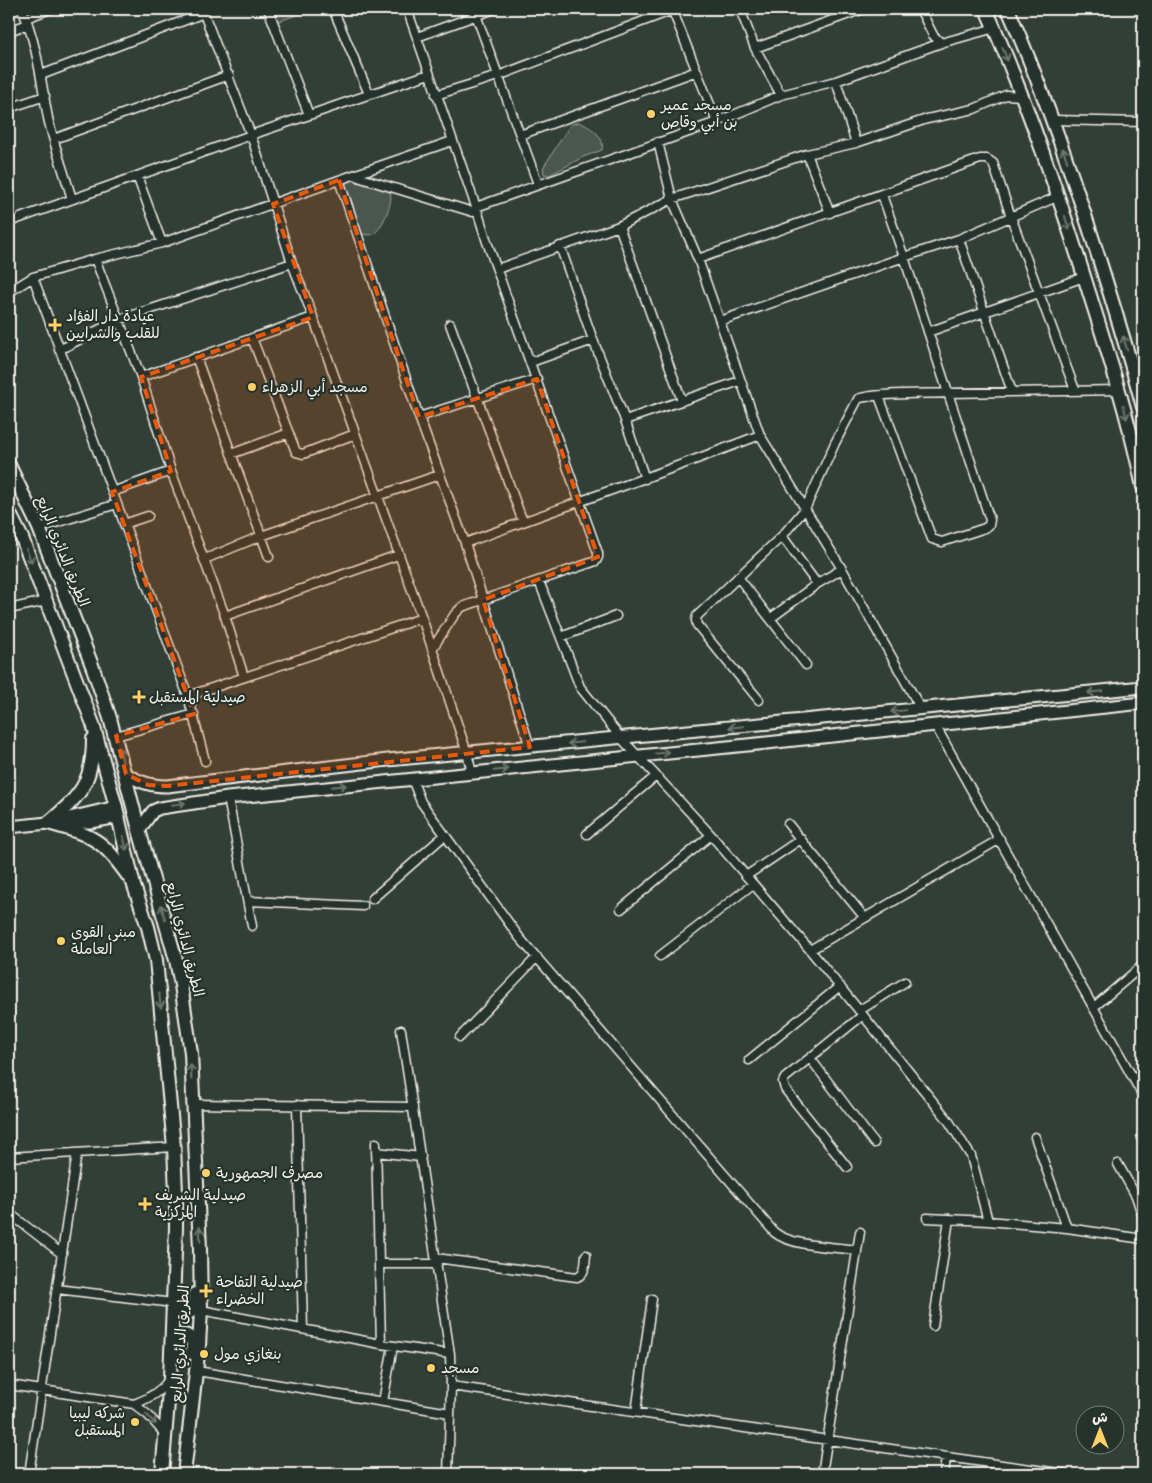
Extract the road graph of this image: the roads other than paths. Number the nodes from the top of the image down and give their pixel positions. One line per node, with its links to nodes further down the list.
1 (22, 9): 15 (street)
2 (50, 9): 15 (street)
3 (268, 9): 33 (street)
4 (333, 9): 27 (street)
5 (407, 9): 18 (street)
6 (494, 9): 14 (street)
7 (740, 9): 20 (street)
8 (863, 9): 20 (street)
9 (920, 9): 19 (street)
10 (986, 9): 16 (main road)
11 (1008, 9): 34 (main road)
12 (673, 10): 21 (street); 25 (street)
13 (203, 11): 23 (street); 24 (street)
14 (476, 15): 18 (street); 25 (street)
15 (27, 21): 17 (street); 23 (street)
16 (995, 28): 19 (street); 31 (main road, one-way to 31)
17 (9, 31)
18 (416, 37): 22 (street)
19 (941, 43): 26 (street)
20 (755, 48): 30 (street)
21 (697, 71): 35 (street); 37 (street)
22 (429, 74): 27 (street); 28 (street)
23 (41, 75): 29 (street)
24 (229, 75): 38 (street); 39 (street)
25 (498, 76): 28 (street); 37 (street)
26 (836, 81): 30 (street); 42 (street)
27 (369, 94): 33 (street)
28 (436, 95): 40 (street)
29 (45, 96): 32 (street); 39 (street)
30 (781, 96): 35 (street)
31 (1022, 96): 42 (street); 49 (main road)
32 (9, 108)
33 (309, 115): 38 (street)
34 (1053, 120): 36 (street); 87 (main road, one-way to 34)
35 (717, 122): 41 (street)
36 (1143, 122)
37 (520, 135): 47 (street)
38 (251, 136): 45 (street); 52 (street)
39 (54, 139): 50 (street)
40 (452, 142): 44 (street); 53 (street)
41 (658, 142): 47 (street); 51 (street)
42 (856, 143): 43 (street)
43 (807, 154): 51 (street); 55 (street)
44 (355, 175): 46 (street); 53 (street)
45 (137, 176): 50 (street); 60 (street)
46 (339, 180): 52 (street); 94 (street)
47 (538, 184): 53 (street)
48 (882, 195): 55 (street); 56 (street); 62 (street)
49 (1059, 196): 56 (street); 68 (main road, one-way to 68)
50 (72, 199): 57 (street)
51 (672, 199): 58 (street); 64 (street)
52 (273, 204): 60 (street); 65 (street)
53 (476, 207): 66 (street)
54 (9, 213): 57 (street)
55 (830, 213): 64 (street)
56 (1011, 217): 59 (street); 70 (street)
57 (10, 222)
58 (619, 226): 61 (street); 92 (street)
59 (958, 239): 62 (street); 71 (street)
60 (162, 243): 63 (street)
61 (560, 246): 66 (street); 78 (street)
62 (904, 257): 74 (street); 76 (street)
63 (95, 259): 67 (street); 73 (street)
64 (698, 259): 74 (street)
65 (292, 263): 72 (street); 73 (street)
66 (497, 269): 81 (street)
67 (33, 277): 69 (street); 79 (street)
68 (1084, 277): 70 (street); 86 (main road)
69 (9, 292)
70 (1040, 293): 71 (street); 85 (street)
71 (984, 312): 76 (street); 88 (street)
72 (313, 317): 77 (street); 97 (street)
73 (118, 320): 79 (street); 82 (street)
74 (720, 321): 84 (street)
75 (450, 324): 91 (street)
76 (928, 332): 89 (street)
77 (252, 338): 80 (street); 96 (street)
78 (593, 340): 81 (street); 95 (street)
79 (59, 350): 105 (street)
80 (196, 357): 82 (street); 99 (street)
81 (531, 362): 83 (street)
82 (140, 376): 101 (street)
83 (537, 380): 91 (street); 107 (street)
84 (740, 381): 92 (street); 98 (street)
85 (1075, 390): 86 (street); 88 (street)
86 (1119, 390): 104 (main road, one-way to 104)
87 (1141, 390): 93 (main road)
88 (1012, 392): 89 (street)
89 (948, 393): 90 (street); 90 (street)
90 (879, 396): 109 (street)
91 (478, 398): 94 (street); 112 (street)
92 (682, 401): 95 (street)
93 (1143, 407)
94 (418, 417): 102 (street)
95 (625, 420): 103 (street)
96 (288, 433): 97 (street); 99 (street)
97 (356, 434): 106 (street)
98 (760, 435): 103 (street); 109 (street)
99 (230, 454): 115 (street)
100 (9, 464): 114 (main road, الطريق الدائري الرابع)
101 (171, 471): 105 (street); 120 (street)
102 (440, 475): 106 (street); 117 (street)
103 (645, 479): 107 (street)
104 (1143, 486)
105 (112, 492): 108 (street)
106 (377, 496): 115 (street); 118 (street)
107 (580, 500): 112 (street); 123 (street)
108 (117, 504): 113 (street); 114 (street)
109 (805, 509): 116 (street); 121 (street)
110 (9, 512): 126 (main road, الطريق الدائري الرابع, one-way to 126)
111 (148, 516): 113 (street)
112 (522, 522): 117 (street)
113 (124, 524): 137 (street)
114 (39, 528): 144 (main road, الطريق الدائري الرابع)
115 (261, 536): 119 (street); 120 (street)
116 (782, 536): 122 (street); 124 (street)
117 (465, 543): 125 (street)
118 (398, 555): 128 (street); 130 (street)
119 (269, 557)
120 (205, 558): 128 (street)
121 (842, 569): 124 (street); 140 (street)
122 (738, 577): 131 (street); 138 (street)
123 (539, 581): 125 (street); 132 (street)
124 (817, 584): 131 (street)
125 (483, 600): 133 (street); 146 (street)
126 (46, 601): 127 (street); 142 (main road, الطريق الدائري الرابع)
127 (9, 609)
128 (224, 616): 135 (street)
129 (616, 616): 132 (street)
130 (422, 618): 133 (street); 135 (street)
131 (771, 618): 134 (street)
132 (560, 637): 145 (street)
133 (432, 650): 147 (street)
134 (806, 665)
135 (244, 677): 137 (street)
136 (1143, 688): 140 (main road, one-way to 140)
137 (188, 696): 141 (street)
138 (759, 700)
139 (1143, 703): 143 (main road)
140 (921, 708): 145 (main road, one-way to 145)
141 (194, 714): 144 (street); 149 (street)
142 (93, 724): 155 (main road, الطريق الدائري الرابع); 156 (main road)
143 (935, 725): 148 (main road, one-way to 143); 164 (street)
144 (116, 736): 151 (main road, الطريق الدائري الرابع, one-way to 144)
145 (620, 738): 146 (main road, one-way to 146); 148 (street)
146 (530, 747): 147 (main road)
147 (467, 753): 150 (street); 151 (main road)
148 (637, 756): 150 (main road, one-way to 148); 152 (street)
149 (206, 761)
150 (472, 772): 153 (main road)
151 (126, 774): 159 (main road, الطريق الدائري الرابع)
152 (656, 776): 160 (street); 162 (street)
153 (412, 779): 154 (main road, one-way to 153); 161 (street)
154 (228, 798): 159 (main road, one-way to 154); 169 (street)
155 (118, 812): 156 (main road); 167 (main road, الطريق الدائري الرابع, one-way to 167)
156 (48, 823): 158 (main road); 167 (main road)
157 (788, 824): 163 (street)
158 (9, 827)
159 (139, 830): 187 (main road, الطريق الدائري الرابع, one-way to 159)
160 (587, 834)
161 (445, 835): 168 (street); 176 (street)
162 (711, 835): 165 (street); 171 (street)
163 (801, 839): 165 (street); 172 (street)
164 (1000, 839): 172 (street); 180 (street)
165 (746, 876): 166 (street)
166 (753, 884): 174 (street); 175 (street)
167 (134, 886): 193 (main road, الطريق الدائري الرابع, one-way to 193)
168 (372, 899)
169 (248, 901): 170 (street); 173 (street)
170 (363, 906)
171 (621, 908)
172 (865, 918): 174 (street)
173 (252, 926)
174 (810, 950): 179 (street)
175 (660, 956)
176 (536, 957): 183 (street); 209 (street)
177 (1143, 965): 180 (street)
178 (905, 982): 181 (street)
179 (840, 986): 181 (street); 185 (street)
180 (1094, 1007): 186 (street)
181 (862, 1012): 184 (street); 205 (street)
182 (401, 1030): 189 (street)
183 (460, 1037)
184 (810, 1058): 191 (street); 199 (street)
185 (749, 1060)
186 (1143, 1096)
187 (193, 1104): 188 (street); 211 (main road, الطريق الدائري الرابع, one-way to 187)
188 (297, 1105): 189 (street); 220 (street)
189 (413, 1107): 196 (street)
190 (1035, 1136): 206 (street)
191 (874, 1142)
192 (376, 1143): 194 (street)
193 (174, 1147): 195 (street); 200 (main road, الطريق الدائري الرابع)
194 (376, 1152): 196 (street); 214 (street)
195 (77, 1153): 197 (street); 210 (street)
196 (421, 1156): 213 (street)
197 (9, 1157)
198 (1118, 1164): 202 (street)
199 (847, 1167)
200 (176, 1210): 211 (main road); 217 (main road, الطريق الدائري الرابع)
201 (9, 1213): 210 (street)
202 (1143, 1216)
203 (927, 1218): 204 (street)
204 (949, 1219): 205 (street); 219 (street)
205 (988, 1221): 206 (street)
206 (1067, 1228): 208 (street)
207 (860, 1232): 209 (street)
208 (1143, 1239)
209 (857, 1250): 236 (street)
210 (62, 1254): 215 (street)
211 (200, 1254): 218 (main road, الطريق الدائري الرابع)
212 (586, 1255): 213 (street)
213 (437, 1261): 214 (street); 223 (street)
214 (379, 1264): 221 (street)
215 (57, 1289): 217 (street); 228 (street)
216 (652, 1299): 231 (street)
217 (173, 1303): 225 (main road, الطريق الدائري الرابع)
218 (201, 1310): 220 (street); 224 (main road, الطريق الدائري الرابع)
219 (933, 1326)
220 (303, 1329): 221 (street)
221 (381, 1344): 222 (street)
222 (392, 1346): 223 (street); 229 (street)
223 (450, 1354): 227 (street)
224 (197, 1371): 229 (street); 234 (main road, الطريق الدائري الرابع)
225 (170, 1378): 230 (street); 233 (main road, الطريق الدائري الرابع)
226 (9, 1385): 228 (street)
227 (451, 1386): 231 (street); 232 (street)
228 (42, 1390): 230 (street); 238 (street)
229 (383, 1402): 232 (street)
230 (134, 1404): 235 (street, one-way to 235)
231 (636, 1412): 236 (street)
232 (450, 1413): 241 (street)
233 (168, 1415): 234 (main road); 235 (main road, الطريق الدائري الرابع)
234 (191, 1427): 240 (main road, الطريق الدائري الرابع)
235 (166, 1436): 239 (main road, الطريق الدائري الرابع)
236 (828, 1440): 237 (street); 242 (street)
237 (946, 1457): 243 (street); 244 (street)
238 (29, 1474)
239 (162, 1474)
240 (184, 1474)
241 (448, 1474)
242 (822, 1474)
243 (944, 1474)
244 (1066, 1474)

